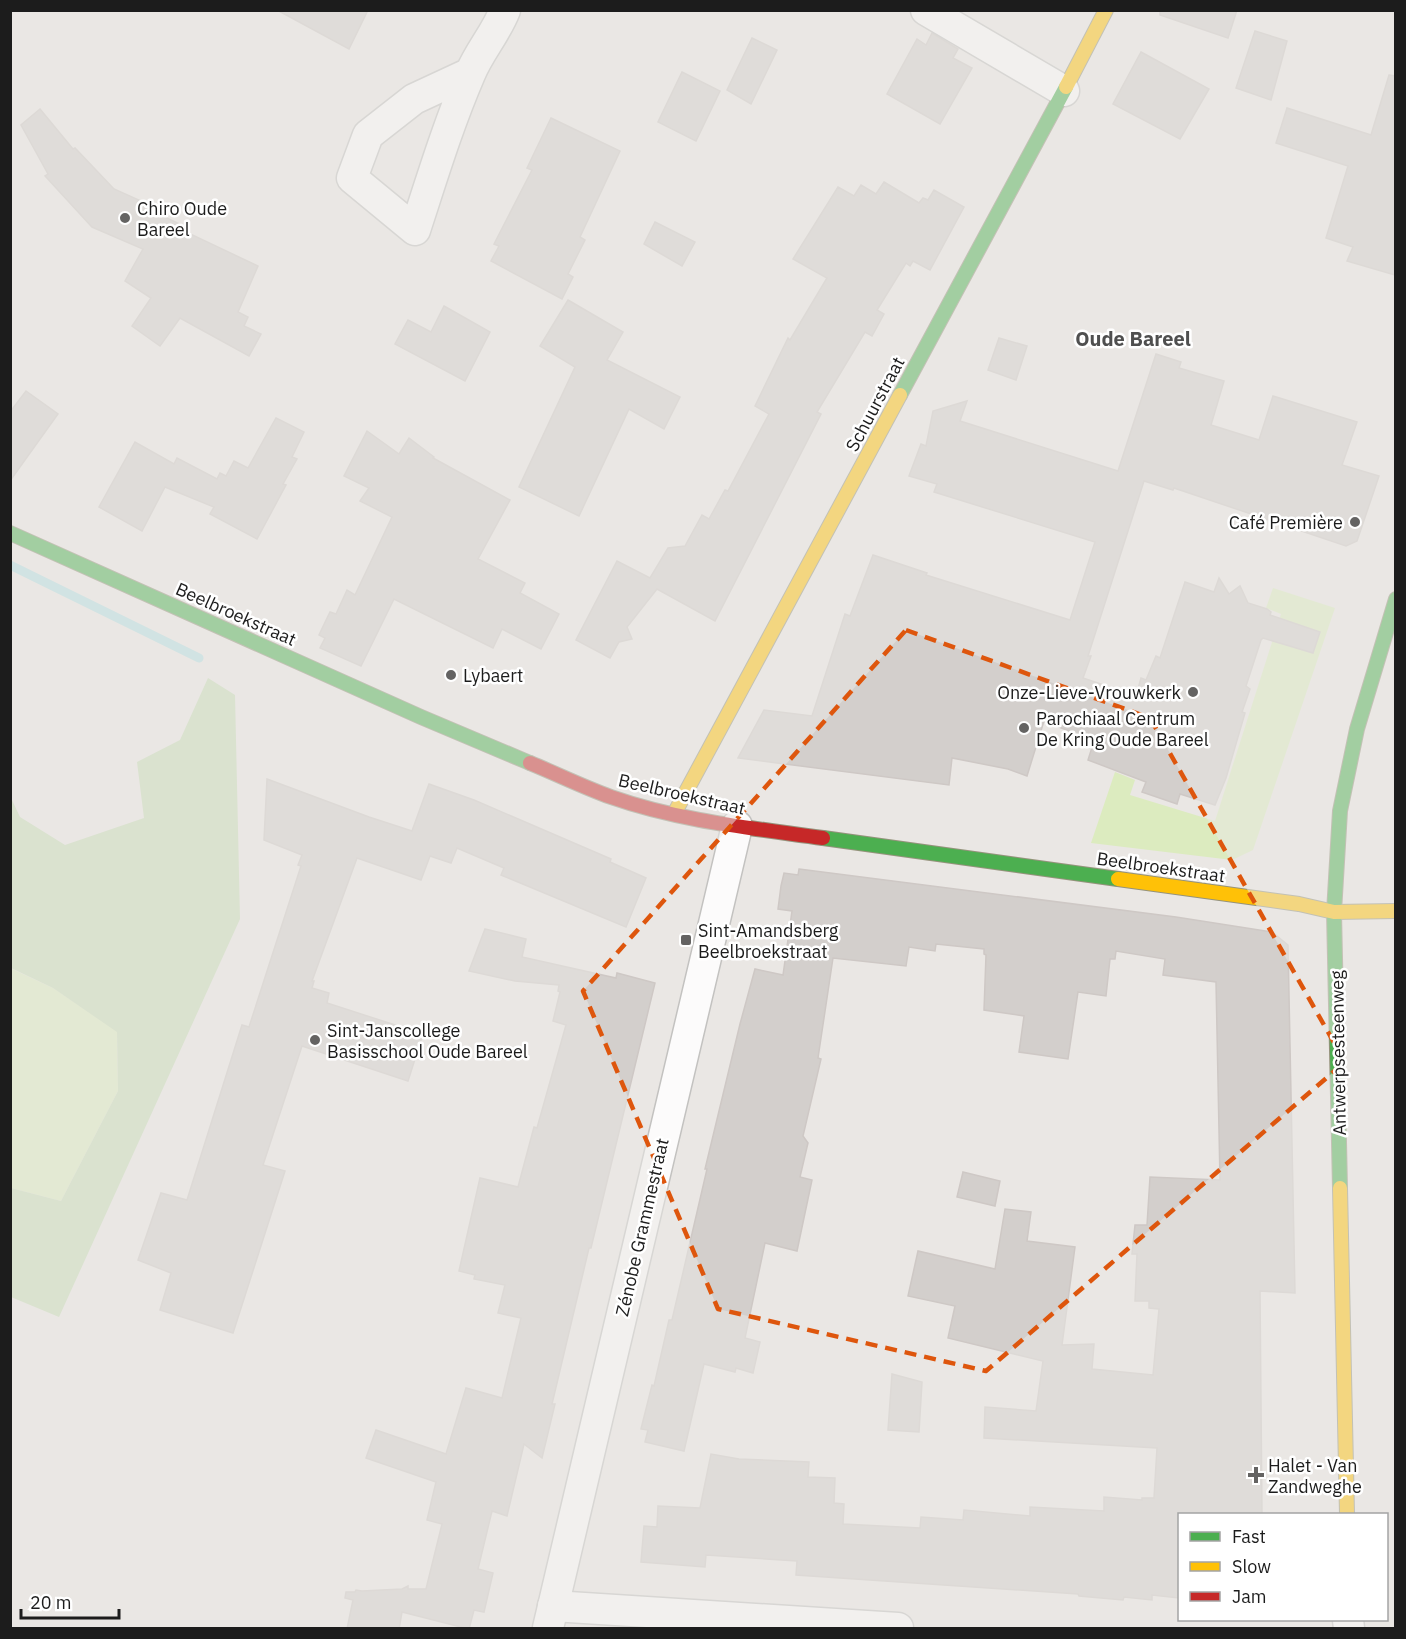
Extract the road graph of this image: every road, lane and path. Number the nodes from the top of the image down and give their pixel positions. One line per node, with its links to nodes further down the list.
1 (505, 10): 4 (street)
2 (926, 10): 5 (street)
3 (1106, 10): 5 (street, Schuurstraat)
4 (470, 72): 4 (street)
5 (1064, 91): 8 (street, Schuurstraat)
6 (10, 533): 8 (street, Beelbroekstraat)
7 (1395, 599): 11 (street, Antwerpsesteenweg)
8 (674, 814): 9 (street, Beelbroekstraat)
9 (736, 826): 11 (street, Beelbroekstraat); 13 (street, Zénobe Grammestraat)
10 (1395, 911): 11 (street, Beelbroekstraat)
11 (1335, 912): 12 (street, Antwerpsesteenweg)
12 (1347, 1513)
13 (550, 1617): 14 (street)
14 (898, 1629)

